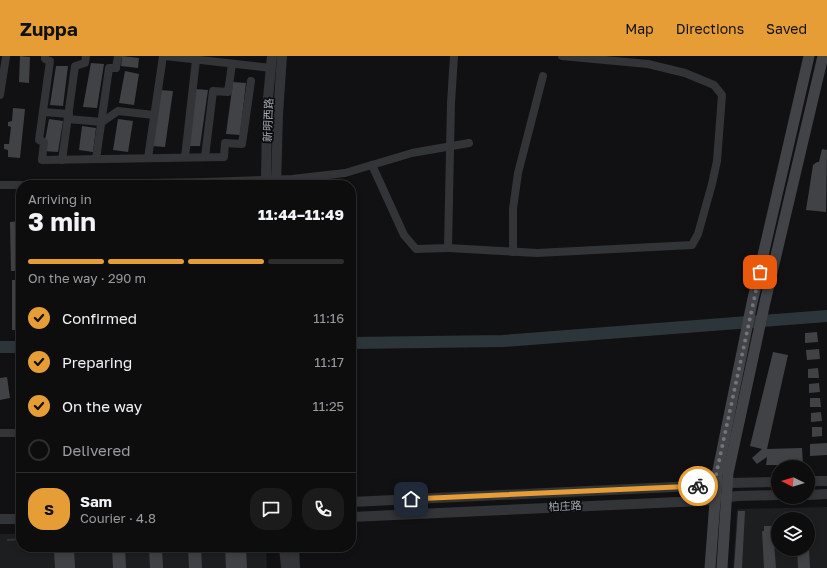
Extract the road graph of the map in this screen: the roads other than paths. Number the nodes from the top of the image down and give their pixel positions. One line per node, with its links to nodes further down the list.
1 (45, 56): 19 (street)
2 (86, 56): 21 (street)
3 (118, 56): 22 (street)
4 (168, 56): 13 (street); 20 (street)
5 (272, 56): 15 (street, 新明西路)
6 (282, 56): 32 (street, 新明西路)
7 (454, 56): 24 (street)
8 (562, 56): 37 (street)
9 (809, 56): 43 (main road)
10 (823, 56): 43 (main road)
11 (6, 57): 18 (street)
12 (214, 59): 13 (street); 14 (street)
13 (196, 60): 25 (street)
14 (232, 64): 15 (street); 26 (street)
15 (271, 68): 31 (street, 新明西路)
16 (543, 76): 37 (street)
17 (251, 81): 26 (street)
18 (0, 95)
19 (43, 112): 21 (street); 29 (street)
20 (154, 115): 22 (street); 27 (street)
21 (68, 117): 22 (street); 29 (street)
22 (102, 122): 28 (street)
23 (469, 143): 24 (street)
24 (450, 146): 30 (street); 36 (street)
25 (185, 157): 26 (street); 27 (street)
26 (205, 157)
27 (148, 158): 28 (street)
28 (96, 159): 29 (street)
29 (62, 160)
30 (372, 165): 33 (street); 36 (street)
31 (271, 180)
32 (271, 180)
33 (285, 180)
34 (0, 185): 35 (street)
35 (16, 185)
36 (448, 248): 37 (street)
37 (513, 252)
38 (0, 433): 39 (street)
39 (16, 433)
40 (815, 481): 41 (street)
41 (827, 481)
42 (771, 482): 43 (street, 柏庄路)
43 (721, 484): 47 (main road); 48 (street, 柏庄路)
44 (827, 494): 46 (street)
45 (771, 495): 47 (street, 柏庄路)
46 (815, 495)
47 (720, 499): 49 (street, 柏庄路); 56 (main road); 57 (main road)
48 (356, 502)
49 (356, 517)
50 (0, 519): 51 (street)
51 (16, 519)
52 (284, 552): 54 (street)
53 (294, 552): 55 (street)
54 (286, 568)
55 (295, 568)
56 (710, 568)
57 (722, 568)

